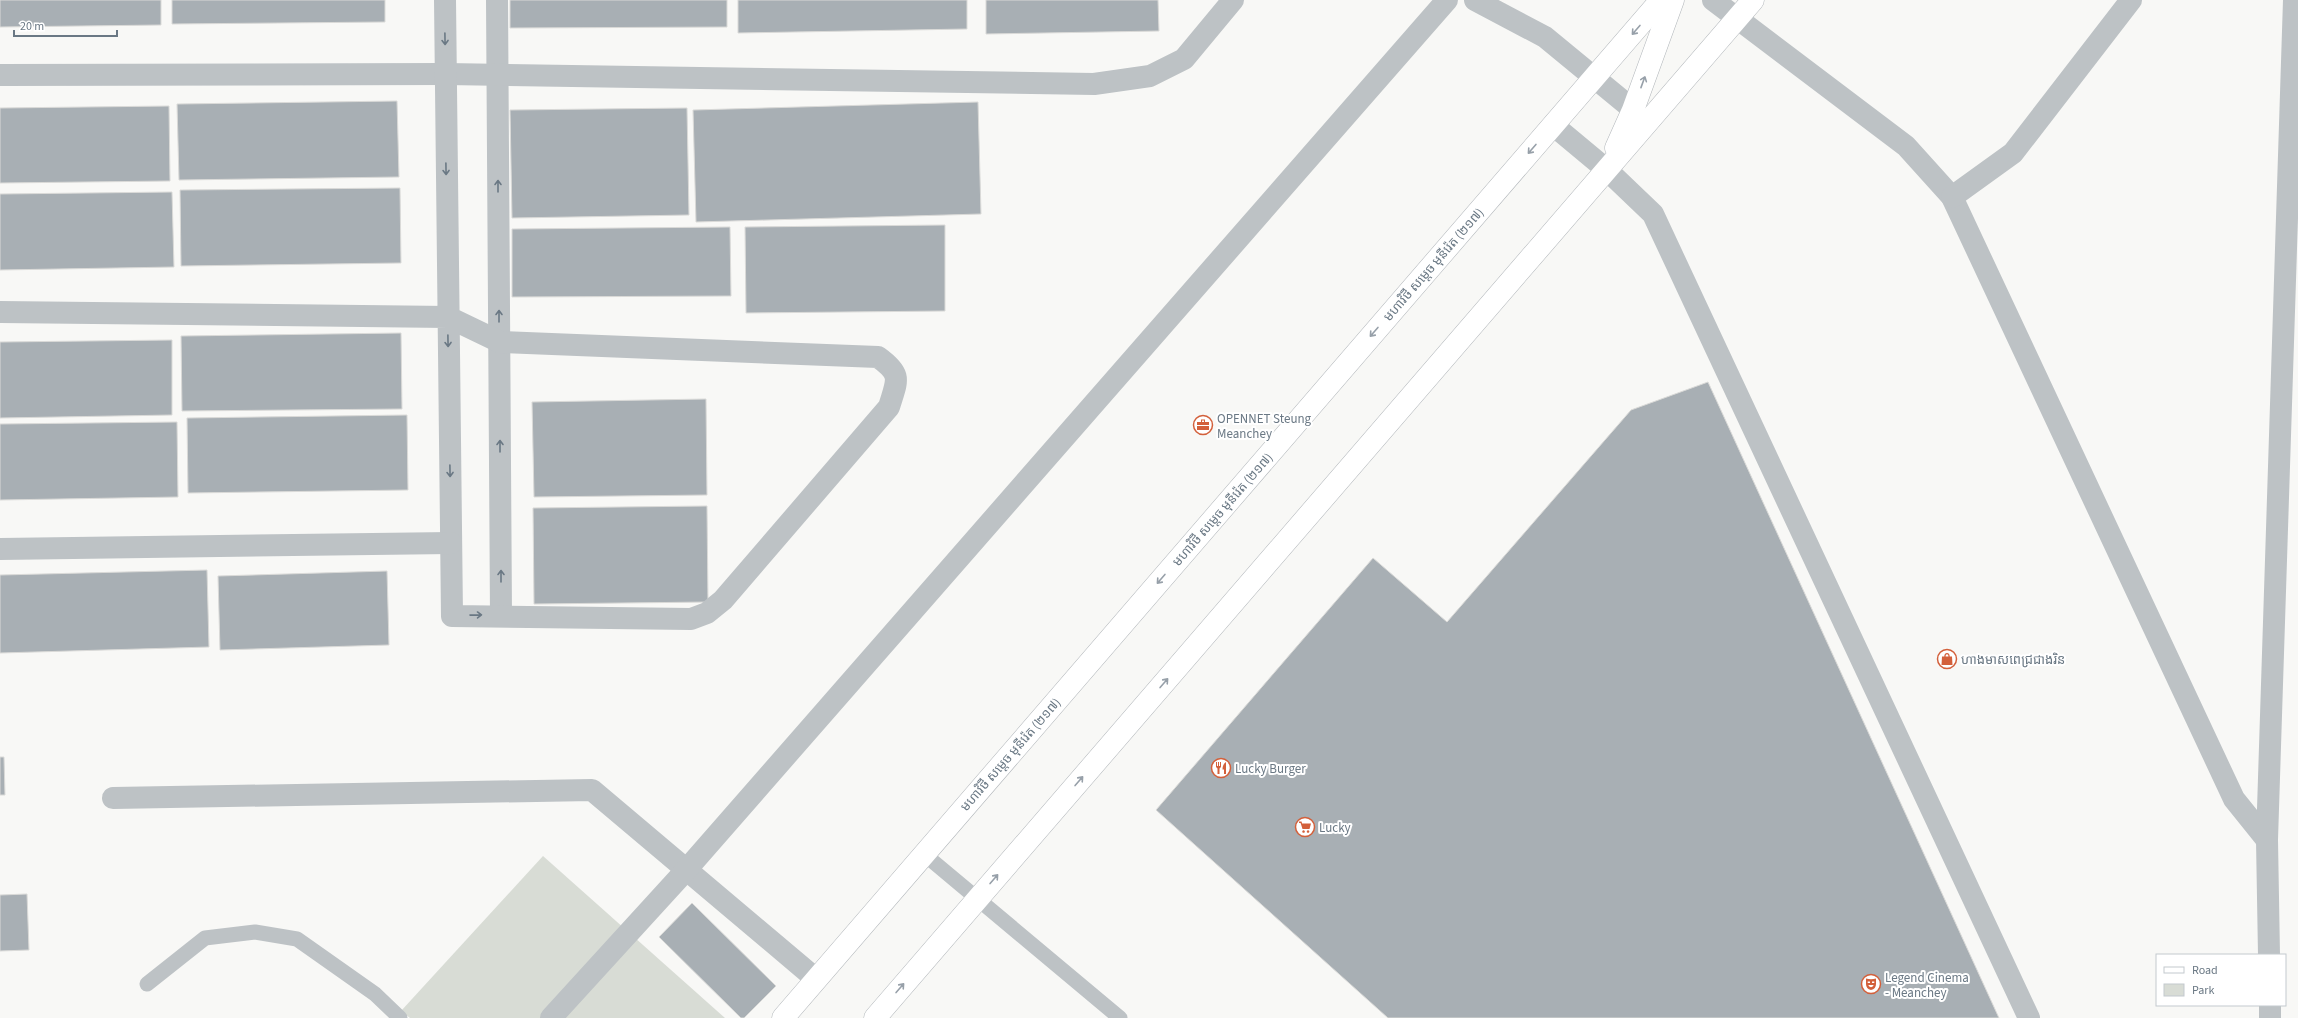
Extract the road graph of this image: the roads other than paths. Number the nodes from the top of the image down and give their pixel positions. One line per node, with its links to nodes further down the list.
1 (444, 0): 13 (street, one-way to 13)
2 (497, 0): 15 (street)
3 (1232, 0): 15 (street)
4 (1447, 0): 30 (street)
5 (1475, 0): 16 (street)
6 (1661, 0): 16 (main road, មហាវិថី សម្តេច មុនីរ៉េត (២១៧), one-way to 16)
7 (1674, 0): 17 (main road, one-way to 7)
8 (1713, 0): 12 (street)
9 (1753, 0): 12 (main road)
10 (2131, 0): 20 (street)
11 (2294, 0): 28 (street)
12 (1737, 20): 17 (main road); 20 (street)
13 (445, 74): 14 (street); 15 (street); 22 (street, one-way to 22)
14 (0, 75)
15 (498, 75): 23 (street, one-way to 15)
16 (1595, 77): 17 (street); 18 (main road, មហាវិថី សម្តេច មុនីរ៉េត (២១៧))
17 (1640, 116): 19 (main road)
18 (1553, 125): 19 (street); 29 (main road, មហាវិថី សម្តេច មុនីរ៉េត (២១៧), one-way to 29)
19 (1607, 170): 31 (main road, one-way to 19); 41 (street)
20 (1952, 197): 28 (street)
21 (0, 312): 22 (street)
22 (448, 317): 23 (street); 24 (street, one-way to 24)
23 (500, 342): 26 (street, one-way to 23); 26 (street)
24 (451, 543): 25 (street); 26 (street, one-way to 26)
25 (0, 549)
26 (501, 615)
27 (113, 798): 30 (street)
28 (2267, 840): 32 (street)
29 (924, 854): 31 (lane); 33 (main road, មហាវិថី សម្តេច មុនីរ៉េត (២១៧))
30 (687, 869): 33 (street); 37 (street)
31 (977, 899): 39 (main road, one-way to 31); 40 (lane)
32 (2269, 954)
33 (816, 979): 38 (main road, មហាវិថី សម្តេច មុនីរ៉េត (២១៧))
34 (147, 984): 36 (lane)
35 (2270, 1006): 42 (street)
36 (400, 1018)
37 (551, 1018)
38 (783, 1018)
39 (875, 1018)
40 (1120, 1018)
41 (2029, 1018)
42 (2270, 1018)

